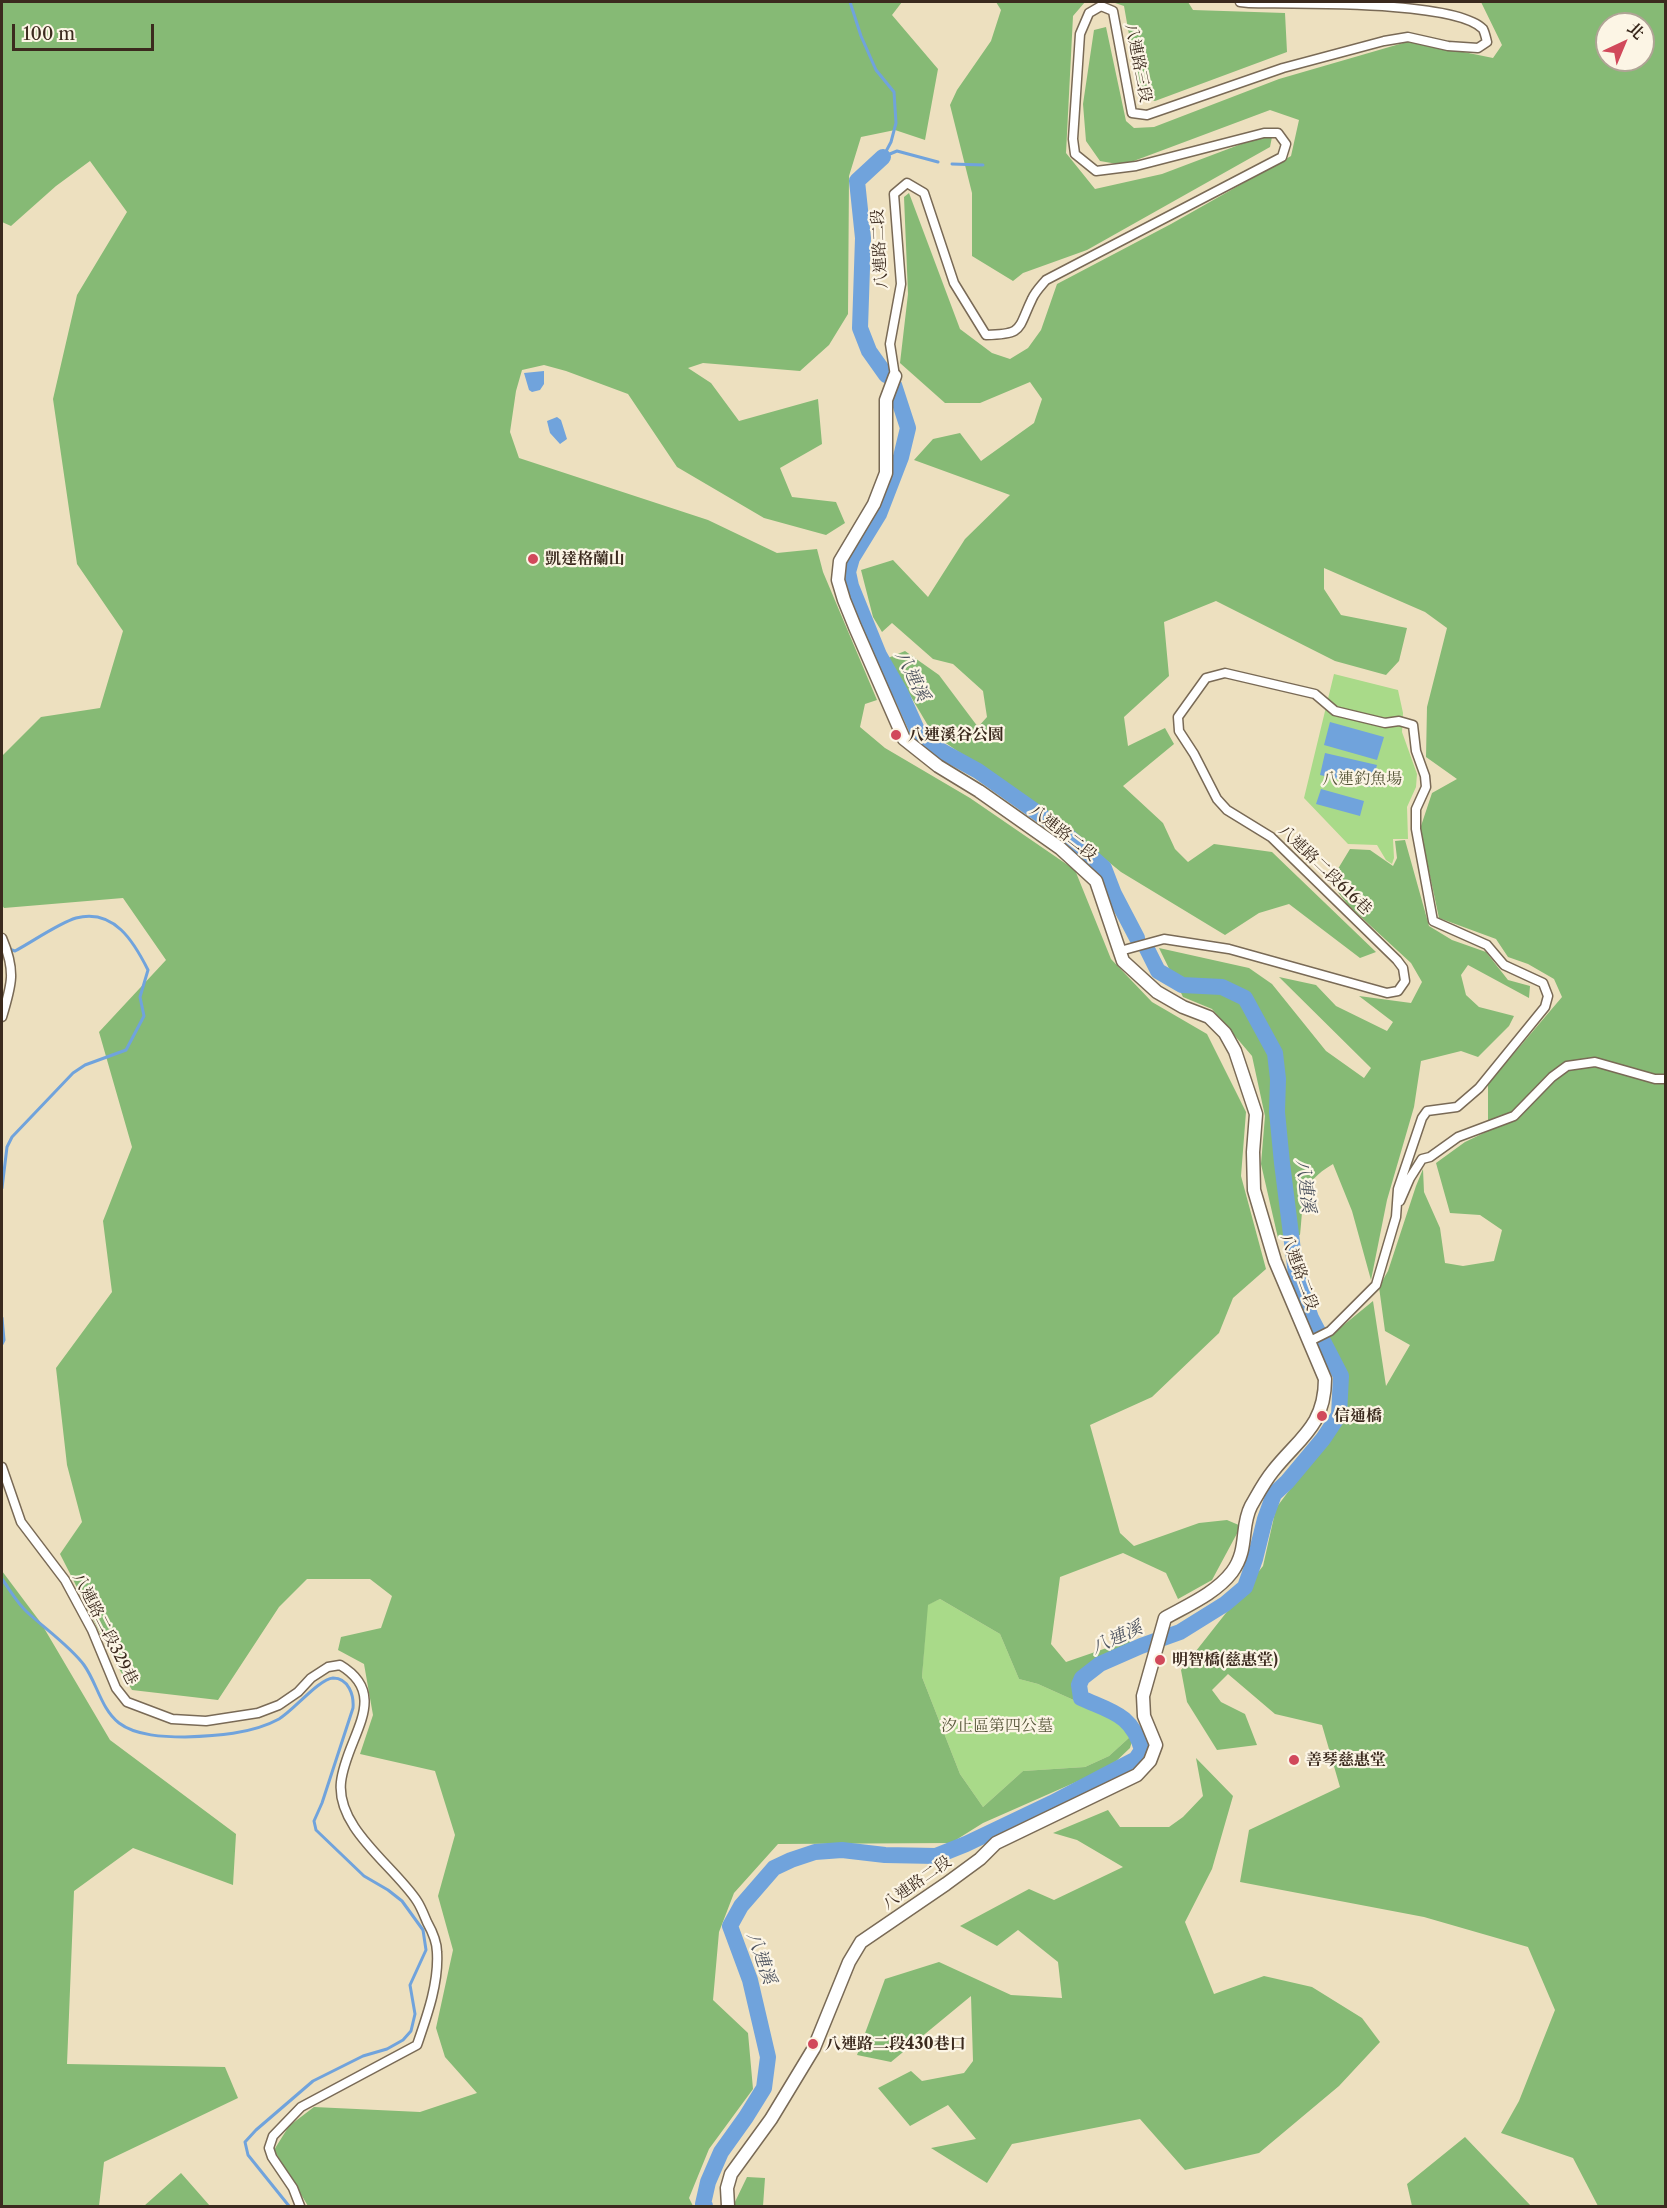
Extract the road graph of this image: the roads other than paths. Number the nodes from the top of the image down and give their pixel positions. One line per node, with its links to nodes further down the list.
1 (1240, 2): 2 (street, 八連路三段)
2 (986, 335): 3 (street, 八連路二段)
3 (895, 376): 5 (street, 八連路二段)
4 (2, 939): 6 (street)
5 (1120, 951): 8 (street, 八連路二段616巷); 9 (street, 八連路二段)
6 (2, 1017)
7 (1665, 1079): 8 (street)
8 (1395, 1212): 9 (street)
9 (1311, 1341): 12 (street, 八連路二段)
10 (2, 1467): 11 (street, 八連路二段329巷)
11 (300, 2206)
12 (728, 2206)

